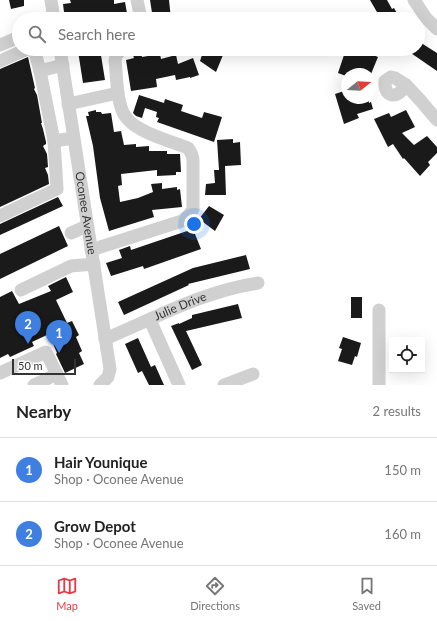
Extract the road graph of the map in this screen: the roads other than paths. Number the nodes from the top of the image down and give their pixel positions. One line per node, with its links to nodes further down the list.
1 (51, 0): 4 (street)
2 (138, 0): 5 (street)
3 (414, 0): 6 (street)
4 (53, 12)
5 (139, 12)
6 (422, 12)
7 (425, 16): 8 (street)
8 (437, 29)
9 (12, 40): 10 (street)
10 (0, 45)
11 (12, 56): 15 (street)
12 (36, 56): 17 (street)
13 (61, 56): 16 (street, Oconee Avenue)
14 (117, 56): 19 (street)
15 (0, 61)
16 (63, 65): 17 (street); 20 (street, Oconee Avenue)
17 (40, 71): 23 (street)
18 (406, 85): 21 (street)
19 (118, 93): 20 (street); 27 (street)
20 (68, 104): 22 (street, Oconee Avenue)
21 (437, 120)
22 (73, 138): 23 (street); 25 (street, Oconee Avenue)
23 (54, 141): 24 (street)
24 (0, 216)
25 (87, 226): 26 (street); 27 (street, Oconee Avenue)
26 (71, 233)
27 (91, 250): 28 (street, Oconee Avenue)
28 (94, 264): 30 (street); 33 (street, Oconee Avenue)
29 (258, 283): 32 (street, Julie Drive)
30 (21, 290)
31 (379, 310): 41 (street)
32 (150, 320): 33 (street, Julie Drive); 39 (street)
33 (105, 338): 37 (street, Oconee Avenue)
34 (0, 373): 36 (street)
35 (253, 374): 40 (street)
36 (59, 380): 38 (street)
37 (107, 382)
38 (34, 385)
39 (179, 385)
40 (224, 385)
41 (379, 385)

